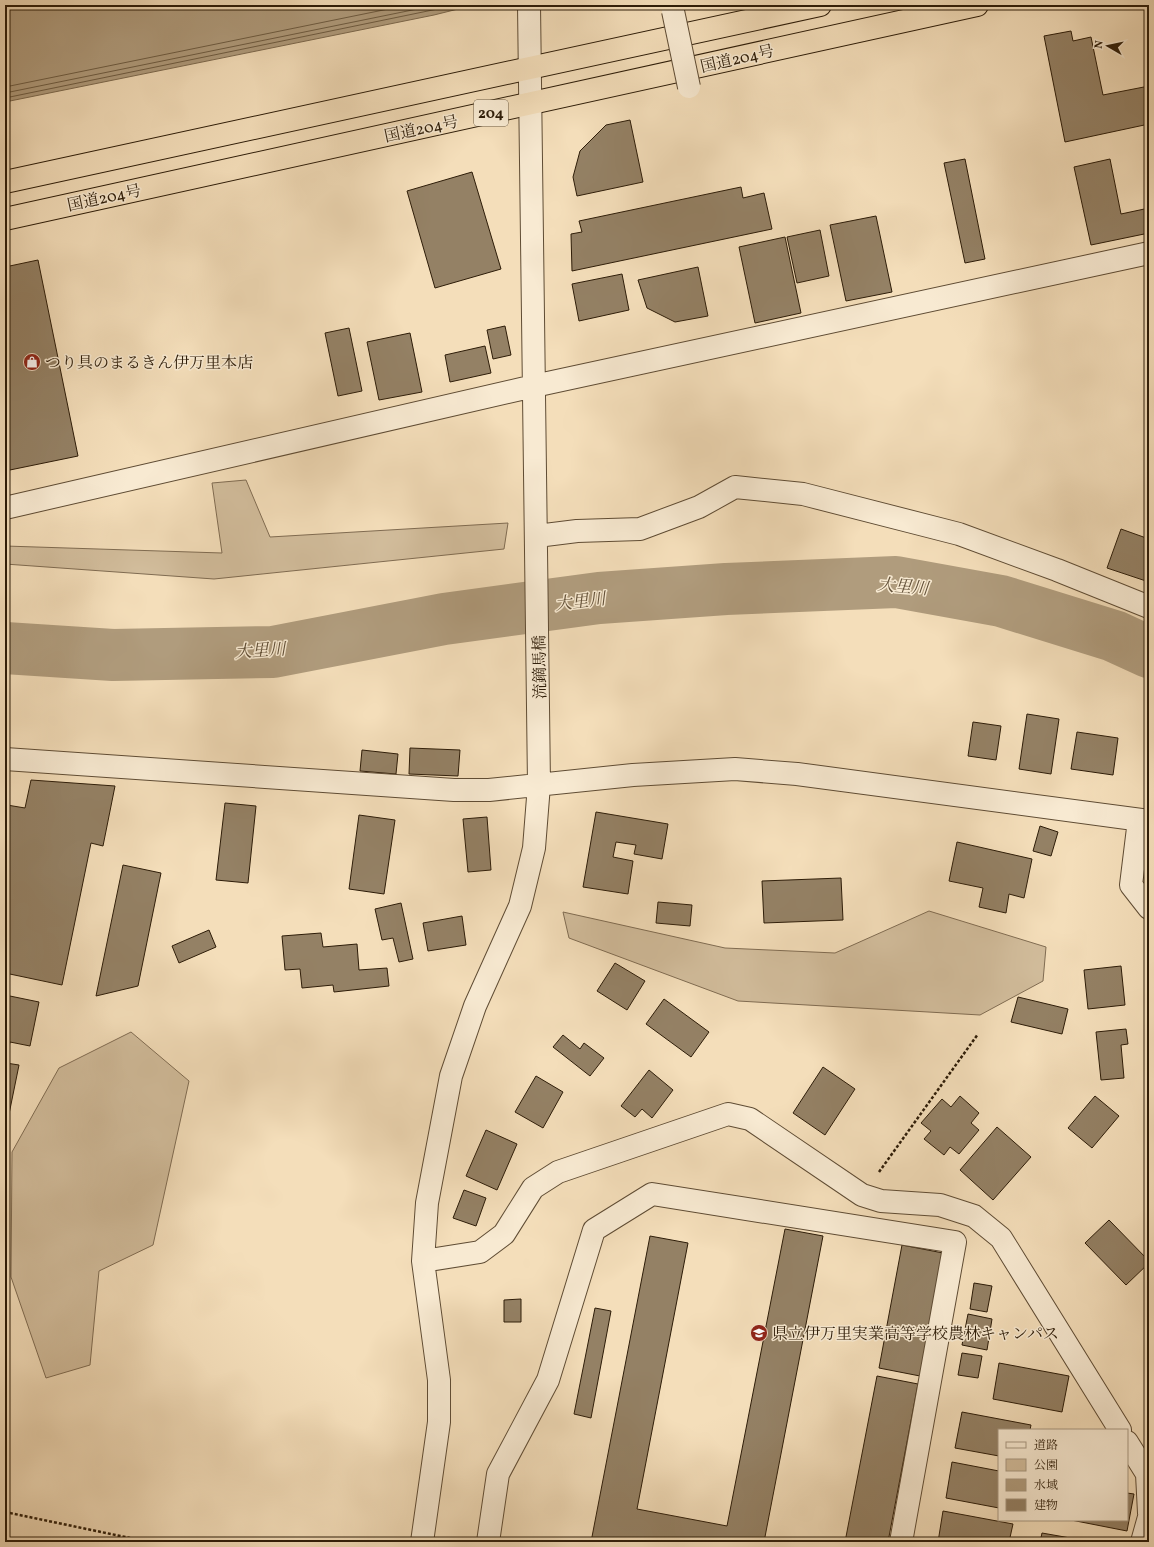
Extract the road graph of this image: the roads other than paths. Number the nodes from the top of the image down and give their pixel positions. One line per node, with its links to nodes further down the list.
1 (529, 5): 5 (street, 流鏑馬橋)
2 (820, 5): 5 (highway, 国道204号 / 204)
3 (977, 5): 7 (highway, 国道204号 / 204)
4 (673, 12): 6 (street, bridge)
5 (530, 69): 7 (street, 流鏑馬橋); 8 (highway, 国道204号 / 204)
6 (689, 87)
7 (530, 104): 9 (highway, 国道204号 / 204); 11 (street, 流鏑馬橋)
8 (5, 182)
9 (5, 219)
10 (1149, 253): 11 (street)
11 (534, 386): 12 (street); 13 (street, 流鏑馬橋)
12 (5, 508)
13 (537, 536): 14 (street); 16 (street, 流鏑馬橋)
14 (1149, 607)
15 (5, 759): 16 (street)
16 (539, 785): 17 (street); 19 (street, 流鏑馬橋)
17 (1144, 820): 18 (street)
18 (1149, 908)
19 (423, 1260): 20 (street); 24 (street, 流鏑馬橋)
20 (1119, 1429)
21 (1128, 1444): 22 (street)
22 (1149, 1513)
23 (1149, 1517): 27 (street)
24 (422, 1542)
25 (488, 1542): 26 (street)
26 (901, 1542)
27 (1142, 1542)

